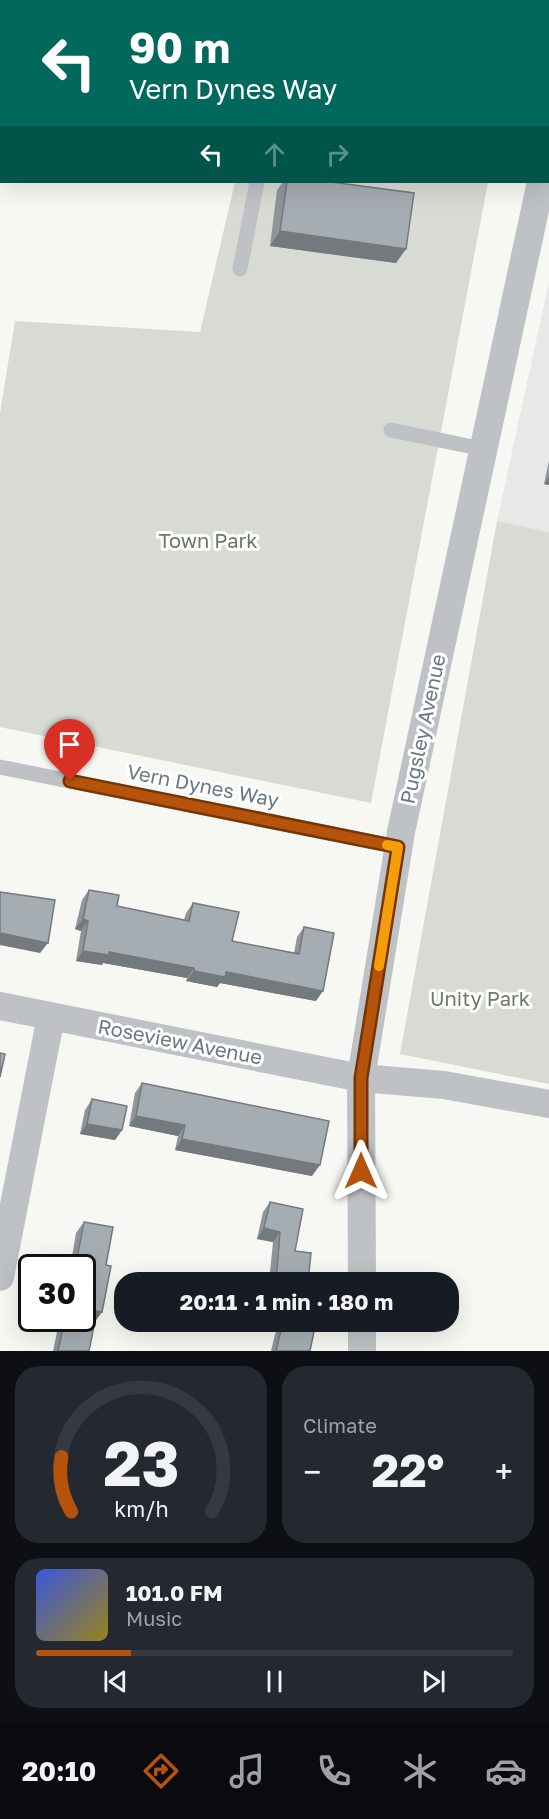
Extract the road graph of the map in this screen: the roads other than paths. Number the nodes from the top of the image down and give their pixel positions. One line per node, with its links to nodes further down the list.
1 (257, 183): 3 (lane)
2 (541, 183): 5 (street, Pugsley Avenue)
3 (240, 269)
4 (391, 430): 5 (lane)
5 (483, 449): 7 (street, Pugsley Avenue)
6 (0, 767): 7 (lane, Vern Dynes Way)
7 (398, 847): 10 (street, Pugsley Avenue)
8 (0, 1006): 9 (street, Roseview Avenue)
9 (51, 1016): 10 (street, Roseview Avenue); 13 (street)
10 (361, 1078): 11 (street, Roseview Avenue); 12 (street, Pugsley Avenue)
11 (549, 1104)
12 (362, 1272)
13 (0, 1277)
14 (362, 1332): 15 (street)
15 (362, 1351)

